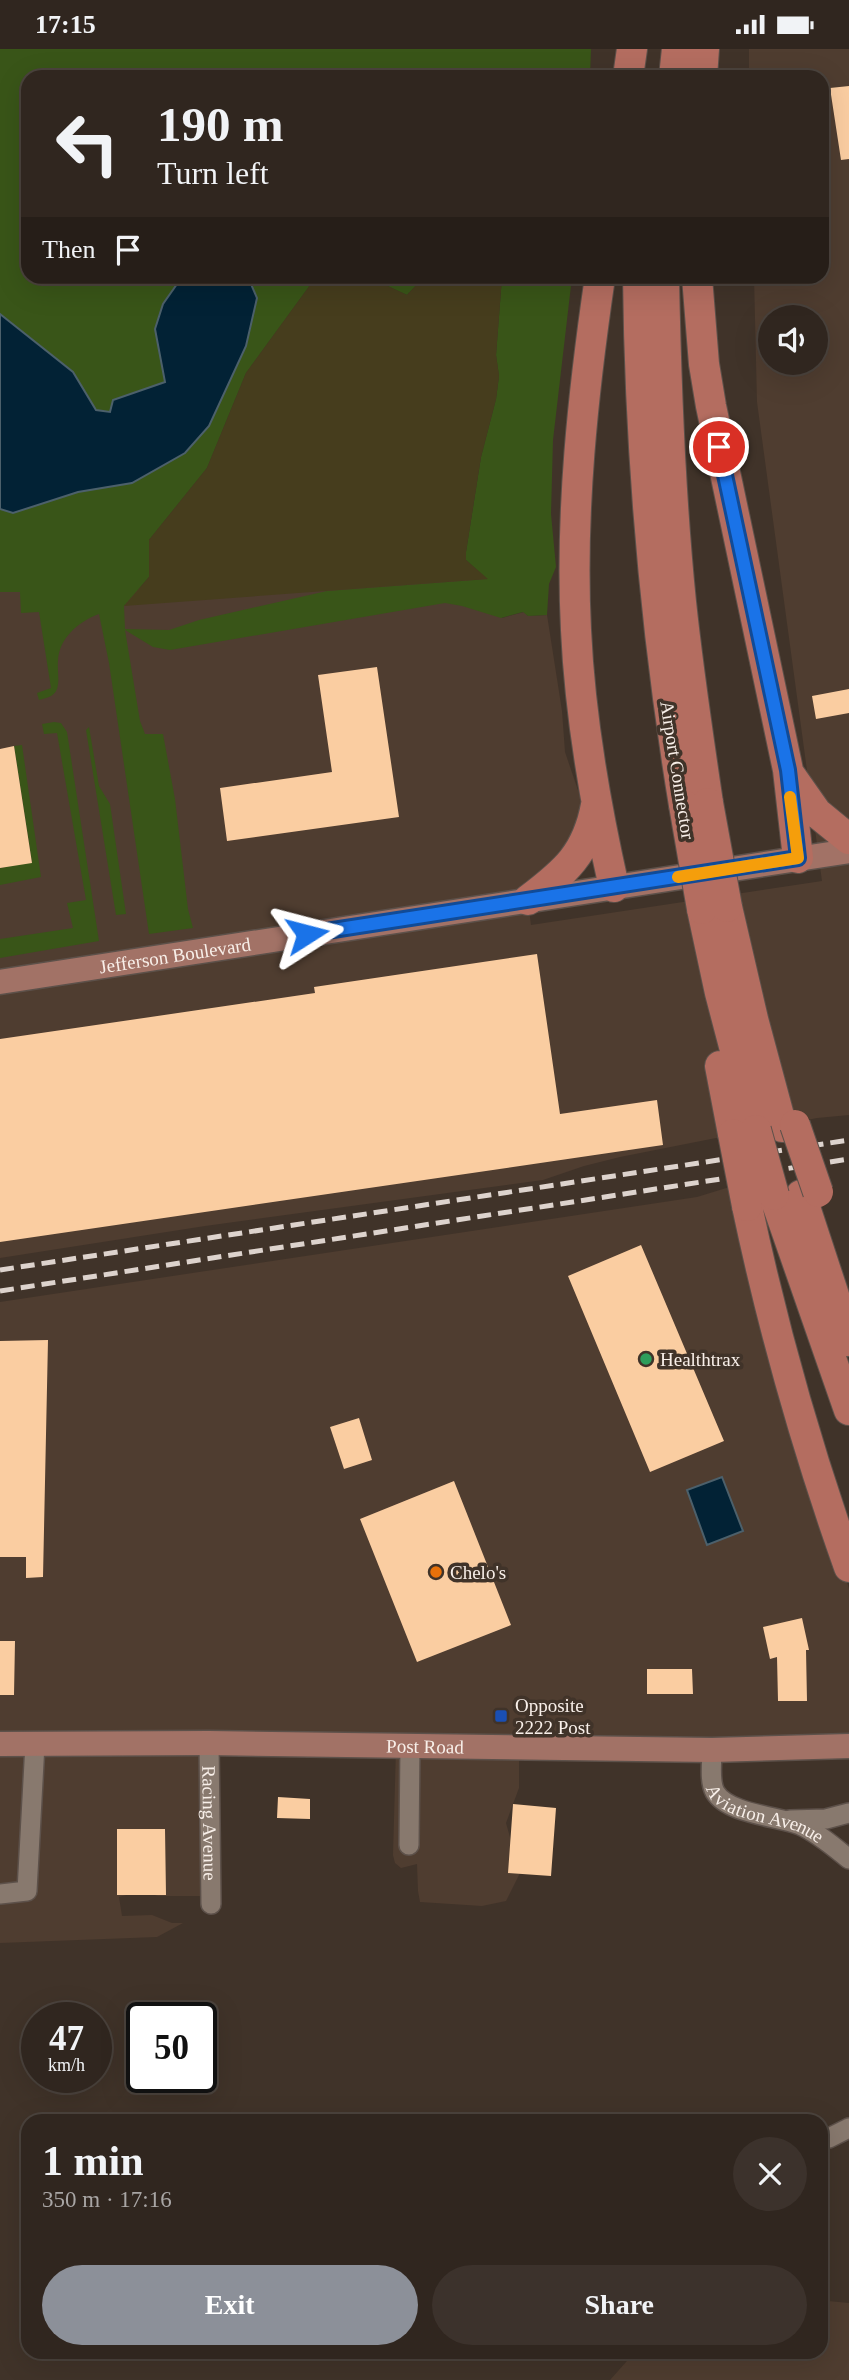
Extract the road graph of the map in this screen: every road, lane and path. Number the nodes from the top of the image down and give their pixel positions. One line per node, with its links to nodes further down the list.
1 (632, 49): 5 (highway)
2 (641, 49): 6 (highway)
3 (677, 49): 7 (highway)
4 (704, 49): 8 (highway)
5 (629, 70)
6 (640, 70)
7 (675, 70)
8 (702, 70)
9 (599, 284): 14 (highway)
10 (638, 284): 15 (highway, Airport Connector)
11 (664, 284): 15 (highway, Airport Connector)
12 (698, 284): 13 (highway)
13 (788, 770): 16 (highway); 18 (highway)
14 (596, 802): 19 (highway); 20 (highway)
15 (696, 804): 21 (highway, Airport Connector, bridge)
16 (849, 839)
17 (849, 851): 18 (main road, Jefferson Boulevard)
18 (798, 858): 19 (main road, Jefferson Boulevard)
19 (614, 887): 20 (main road, Jefferson Boulevard)
20 (528, 900): 22 (main road, Jefferson Boulevard)
21 (712, 914): 23 (highway, Airport Connector); 23 (highway)
22 (0, 982)
23 (766, 1129): 24 (highway, Airport Connector); 28 (highway, bridge)
24 (798, 1194): 25 (highway); 26 (highway, Airport Connector); 27 (highway, Airport Connector)
25 (849, 1277)
26 (849, 1341)
27 (849, 1410)
28 (849, 1567)
29 (209, 1742): 31 (main road, Post Road); 32 (main road, Post Road); 40 (street, Racing Avenue)
30 (0, 1744): 31 (main road, Post Road)
31 (35, 1744): 39 (street)
32 (410, 1745): 34 (main road, Post Road); 37 (street)
33 (849, 1747): 34 (main road, Post Road)
34 (712, 1750): 36 (street, Aviation Avenue)
35 (849, 1813): 36 (street)
36 (786, 1820): 38 (street, Aviation Avenue)
37 (409, 1845)
38 (849, 1859)
39 (0, 1894)
40 (211, 1904)
41 (849, 2130): 42 (street)
42 (849, 2144)

